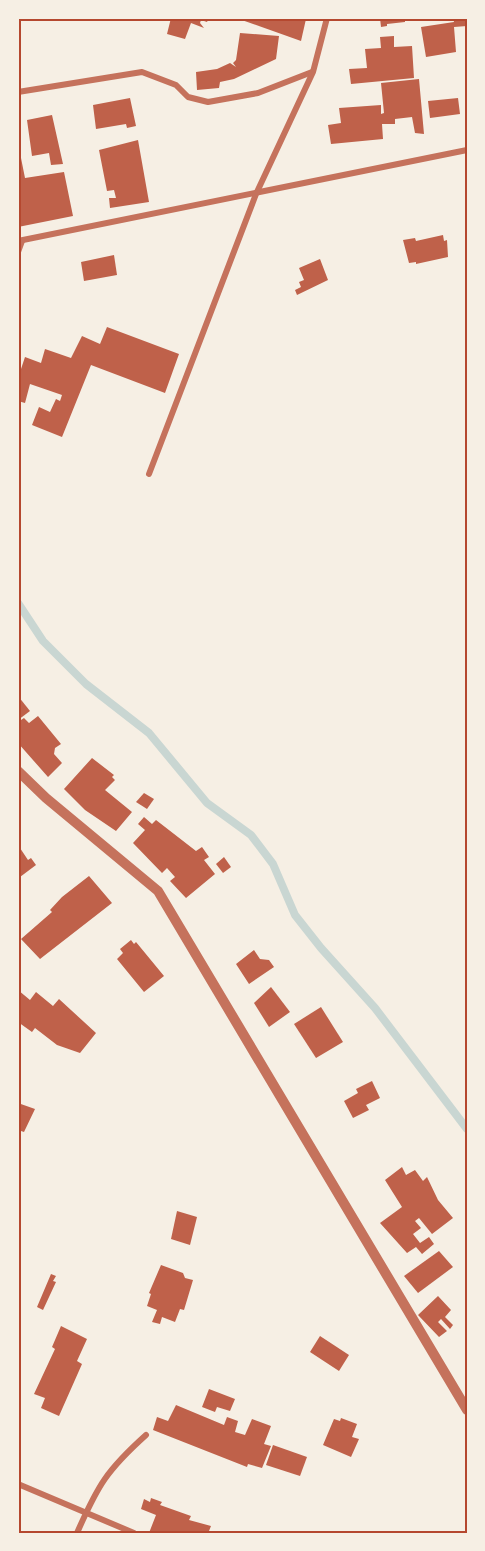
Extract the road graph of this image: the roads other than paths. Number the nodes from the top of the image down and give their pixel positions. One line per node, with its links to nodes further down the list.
1 (327, 18): 2 (street)
2 (313, 72): 3 (street); 5 (street)
3 (18, 92)
4 (467, 150): 5 (street)
5 (256, 194): 6 (street); 8 (street)
6 (20, 241): 7 (street)
7 (18, 252)
8 (149, 474)
9 (18, 771): 10 (street)
10 (467, 1410)
11 (146, 1435): 13 (street)
12 (18, 1484): 13 (street)
13 (86, 1513): 14 (street); 15 (street)
14 (77, 1533)
15 (134, 1533)

